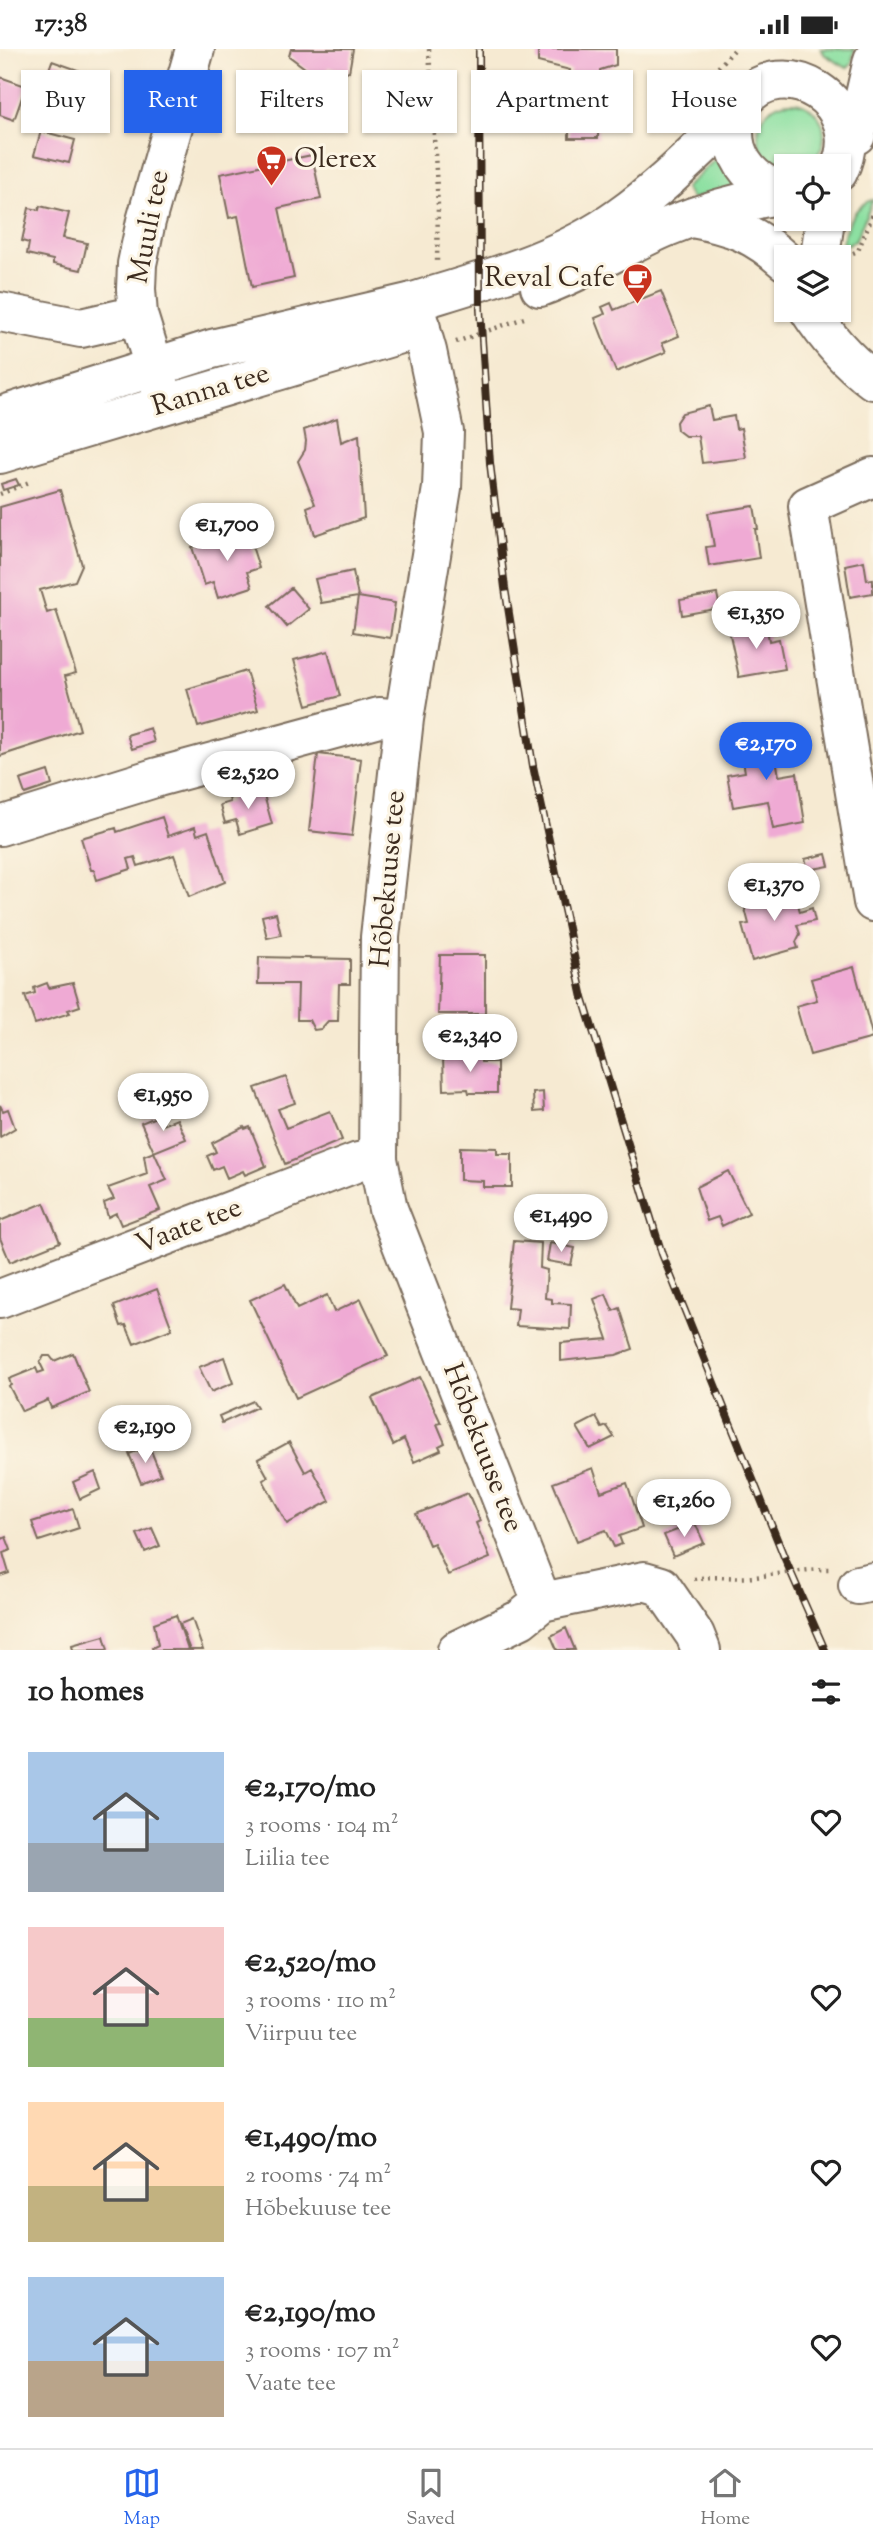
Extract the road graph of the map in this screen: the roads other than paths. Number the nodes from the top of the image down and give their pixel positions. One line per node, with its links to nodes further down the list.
1 (195, 49): 14 (street, Muuli tee)
2 (796, 49): 4 (street)
3 (873, 59): 8 (street)
4 (766, 78): 5 (street); 8 (street)
5 (761, 81)
6 (716, 133): 17 (street)
7 (735, 133): 9 (street)
8 (853, 165)
9 (769, 188): 10 (street); 11 (street)
10 (692, 218): 12 (street); 17 (street)
11 (781, 245)
12 (774, 251)
13 (0, 311): 14 (street)
14 (138, 315): 18 (street, Muuli tee)
15 (817, 322): 20 (street)
16 (839, 322): 19 (street)
17 (420, 327): 18 (street, Ranna tee); 21 (street, Ranna tee); 25 (street, Hõbekuuse tee)
18 (154, 365): 21 (street, Muuli tee); 22 (street, Ranna tee)
19 (873, 371)
20 (873, 380)
21 (166, 404): 23 (street, Ranna tee)
22 (0, 416)
23 (0, 454)
24 (873, 477): 26 (street)
25 (404, 719): 27 (street); 29 (street, Hõbekuuse tee)
26 (860, 737): 28 (street)
27 (0, 826)
28 (873, 902)
29 (378, 1159): 30 (street, Vaate tee); 31 (street, Hõbekuuse tee)
30 (0, 1299)
31 (542, 1602): 32 (street); 33 (street)
32 (457, 1650)
33 (701, 1650)

